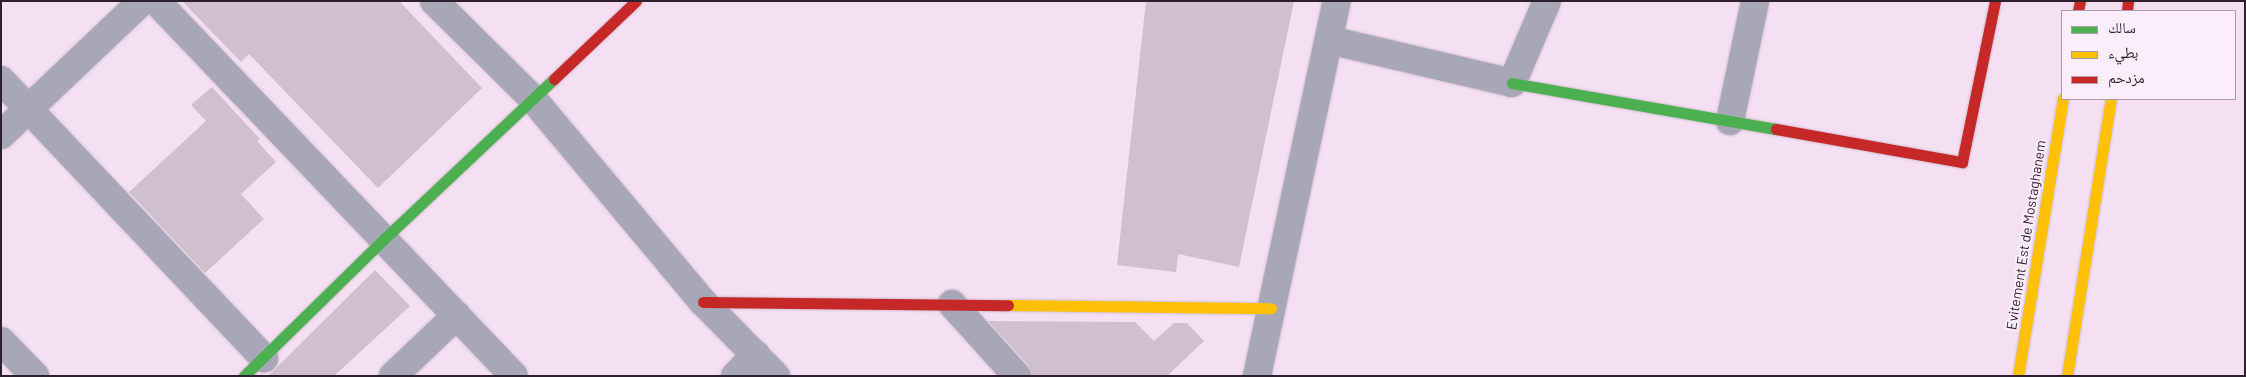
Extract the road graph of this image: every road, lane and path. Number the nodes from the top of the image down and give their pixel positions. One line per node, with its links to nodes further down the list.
1 (142, 1): 15 (street)
2 (156, 1): 18 (street)
3 (434, 1): 12 (street)
4 (636, 1): 12 (main road)
5 (1337, 1): 9 (street)
6 (1547, 1): 11 (street)
7 (1755, 1): 16 (street)
8 (1995, 1): 16 (main road)
9 (1328, 40): 11 (street); 21 (street)
10 (1, 80): 15 (street)
11 (1512, 83): 16 (main road)
12 (533, 99): 18 (main road); 19 (street)
13 (2063, 100): 34 (main road, Evitement Est de Mostaghanem)
14 (2111, 100): 35 (main road)
15 (28, 109): 17 (street); 25 (street)
16 (1730, 121)
17 (1, 134)
18 (384, 239): 22 (street); 25 (main road)
19 (703, 302): 20 (main road); 24 (street)
20 (952, 304): 21 (main road); 32 (street)
21 (1271, 308): 33 (street)
22 (457, 315): 28 (street); 29 (street)
23 (1, 341): 26 (street)
24 (756, 354): 30 (street); 31 (street)
25 (264, 358): 27 (main road)
26 (34, 376)
27 (244, 376)
28 (393, 376)
29 (514, 376)
30 (735, 376)
31 (776, 376)
32 (1017, 376)
33 (1257, 376)
34 (2018, 376)
35 (2067, 376)

